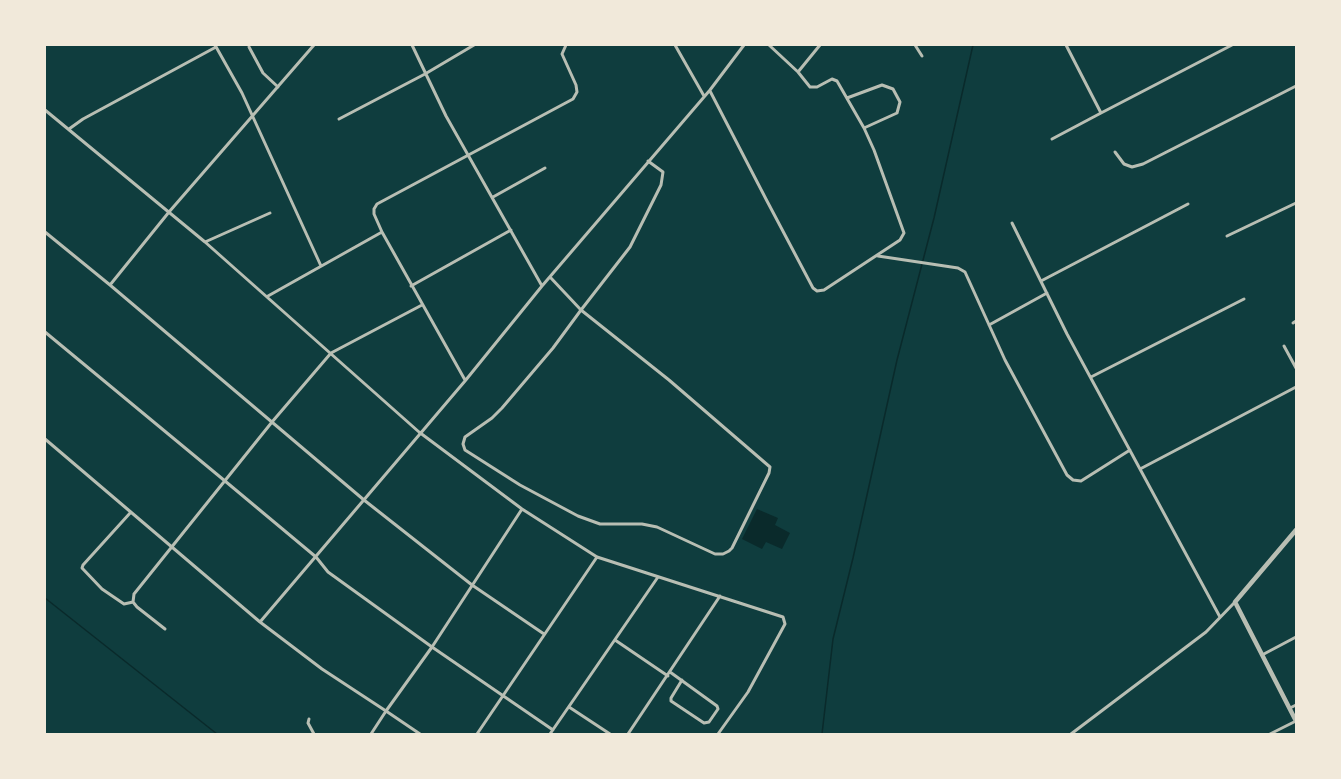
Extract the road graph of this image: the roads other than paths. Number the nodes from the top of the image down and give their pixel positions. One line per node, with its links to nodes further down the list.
1 (314, 45): 18 (street)
2 (412, 45): 16 (street)
3 (474, 45): 16 (street)
4 (566, 45): 30 (street)
5 (675, 45): 20 (street)
6 (744, 45): 19 (street)
7 (769, 45): 15 (street)
8 (820, 45): 15 (street)
9 (915, 45): 14 (street)
10 (1066, 45): 23 (street)
11 (1232, 45): 23 (street)
12 (216, 46): 24 (street); 27 (street)
13 (249, 47): 18 (street)
14 (922, 56)
15 (798, 72): 21 (street)
16 (425, 74): 25 (street); 30 (street)
17 (1296, 86): 29 (street)
18 (278, 87): 24 (street)
19 (710, 90): 20 (street); 44 (street)
20 (704, 96): 31 (street)
21 (847, 99): 26 (street); 26 (street)
22 (45, 110): 27 (street)
23 (1101, 112): 28 (street)
24 (252, 117): 36 (street); 45 (street)
25 (339, 119)
26 (864, 128): 44 (street)
27 (69, 129): 36 (street)
28 (1052, 139)
29 (1115, 152)
30 (469, 156): 33 (street); 41 (street)
31 (648, 161): 46 (street); 55 (street)
32 (545, 168): 33 (street)
33 (493, 197): 39 (street)
34 (1296, 203): 42 (street)
35 (1188, 204): 47 (street)
36 (170, 212): 43 (street); 48 (street)
37 (270, 213): 43 (street)
38 (1012, 223): 47 (street)
39 (511, 230): 49 (street); 50 (street)
40 (45, 232): 48 (street)
41 (382, 232): 45 (street); 49 (street)
42 (1227, 236)
43 (206, 242): 52 (street)
44 (876, 256): 56 (street)
45 (321, 266): 52 (street)
46 (550, 277): 50 (street); 55 (street)
47 (1041, 281): 51 (street)
48 (110, 285): 64 (street)
49 (411, 286): 54 (street)
50 (542, 286): 62 (street)
51 (1047, 293): 56 (street); 61 (street)
52 (268, 296): 59 (street)
53 (1244, 299): 61 (street)
54 (422, 305): 59 (street); 62 (street)
55 (581, 309): 55 (street)
56 (989, 325): 67 (street)
57 (45, 332): 69 (street)
58 (1284, 346): 60 (street)
59 (331, 353): 64 (street); 65 (street)
60 (1296, 368)
61 (1091, 377): 67 (street)
62 (465, 381): 65 (street)
63 (1296, 387): 68 (street)
64 (272, 422): 69 (street); 70 (street)
65 (419, 432): 70 (street); 71 (street)
66 (45, 440): 72 (street)
67 (1130, 450): 68 (street)
68 (1140, 469): 82 (street)
69 (225, 481): 74 (street); 75 (street)
70 (364, 500): 75 (street); 78 (street)
71 (522, 509): 76 (street); 78 (street)
72 (131, 512): 74 (street); 80 (street)
73 (1296, 530): 81 (street)
74 (173, 546): 80 (street); 83 (street)
75 (316, 557): 83 (street); 88 (street)
76 (597, 558): 77 (street); 85 (street)
77 (658, 577): 79 (street); 87 (street)
78 (472, 585): 85 (street); 88 (street)
79 (720, 596): 90 (street); 107 (street)
80 (133, 602): 84 (street)
81 (1235, 602): 82 (street); 89 (street)
82 (1220, 617): 108 (street)
83 (260, 622): 96 (street)
84 (165, 630)
85 (544, 634): 92 (street)
86 (1296, 637): 89 (street)
87 (615, 640): 90 (street); 94 (street)
88 (432, 647): 92 (street); 96 (street)
89 (1262, 655): 95 (street)
90 (669, 674): 91 (street); 106 (street)
91 (682, 680): 91 (street)
92 (502, 695): 99 (street); 103 (street)
93 (1296, 705): 95 (street)
94 (569, 708): 99 (street); 105 (street)
95 (1290, 708): 98 (street)
96 (386, 711): 101 (street); 102 (street)
97 (309, 719): 100 (street)
98 (1296, 721): 109 (street)
99 (553, 730): 104 (street)
100 (314, 734)
101 (371, 734)
102 (420, 734)
103 (477, 734)
104 (550, 734)
105 (610, 734)
106 (628, 734)
107 (718, 734)
108 (1071, 734)
109 (1270, 734)

